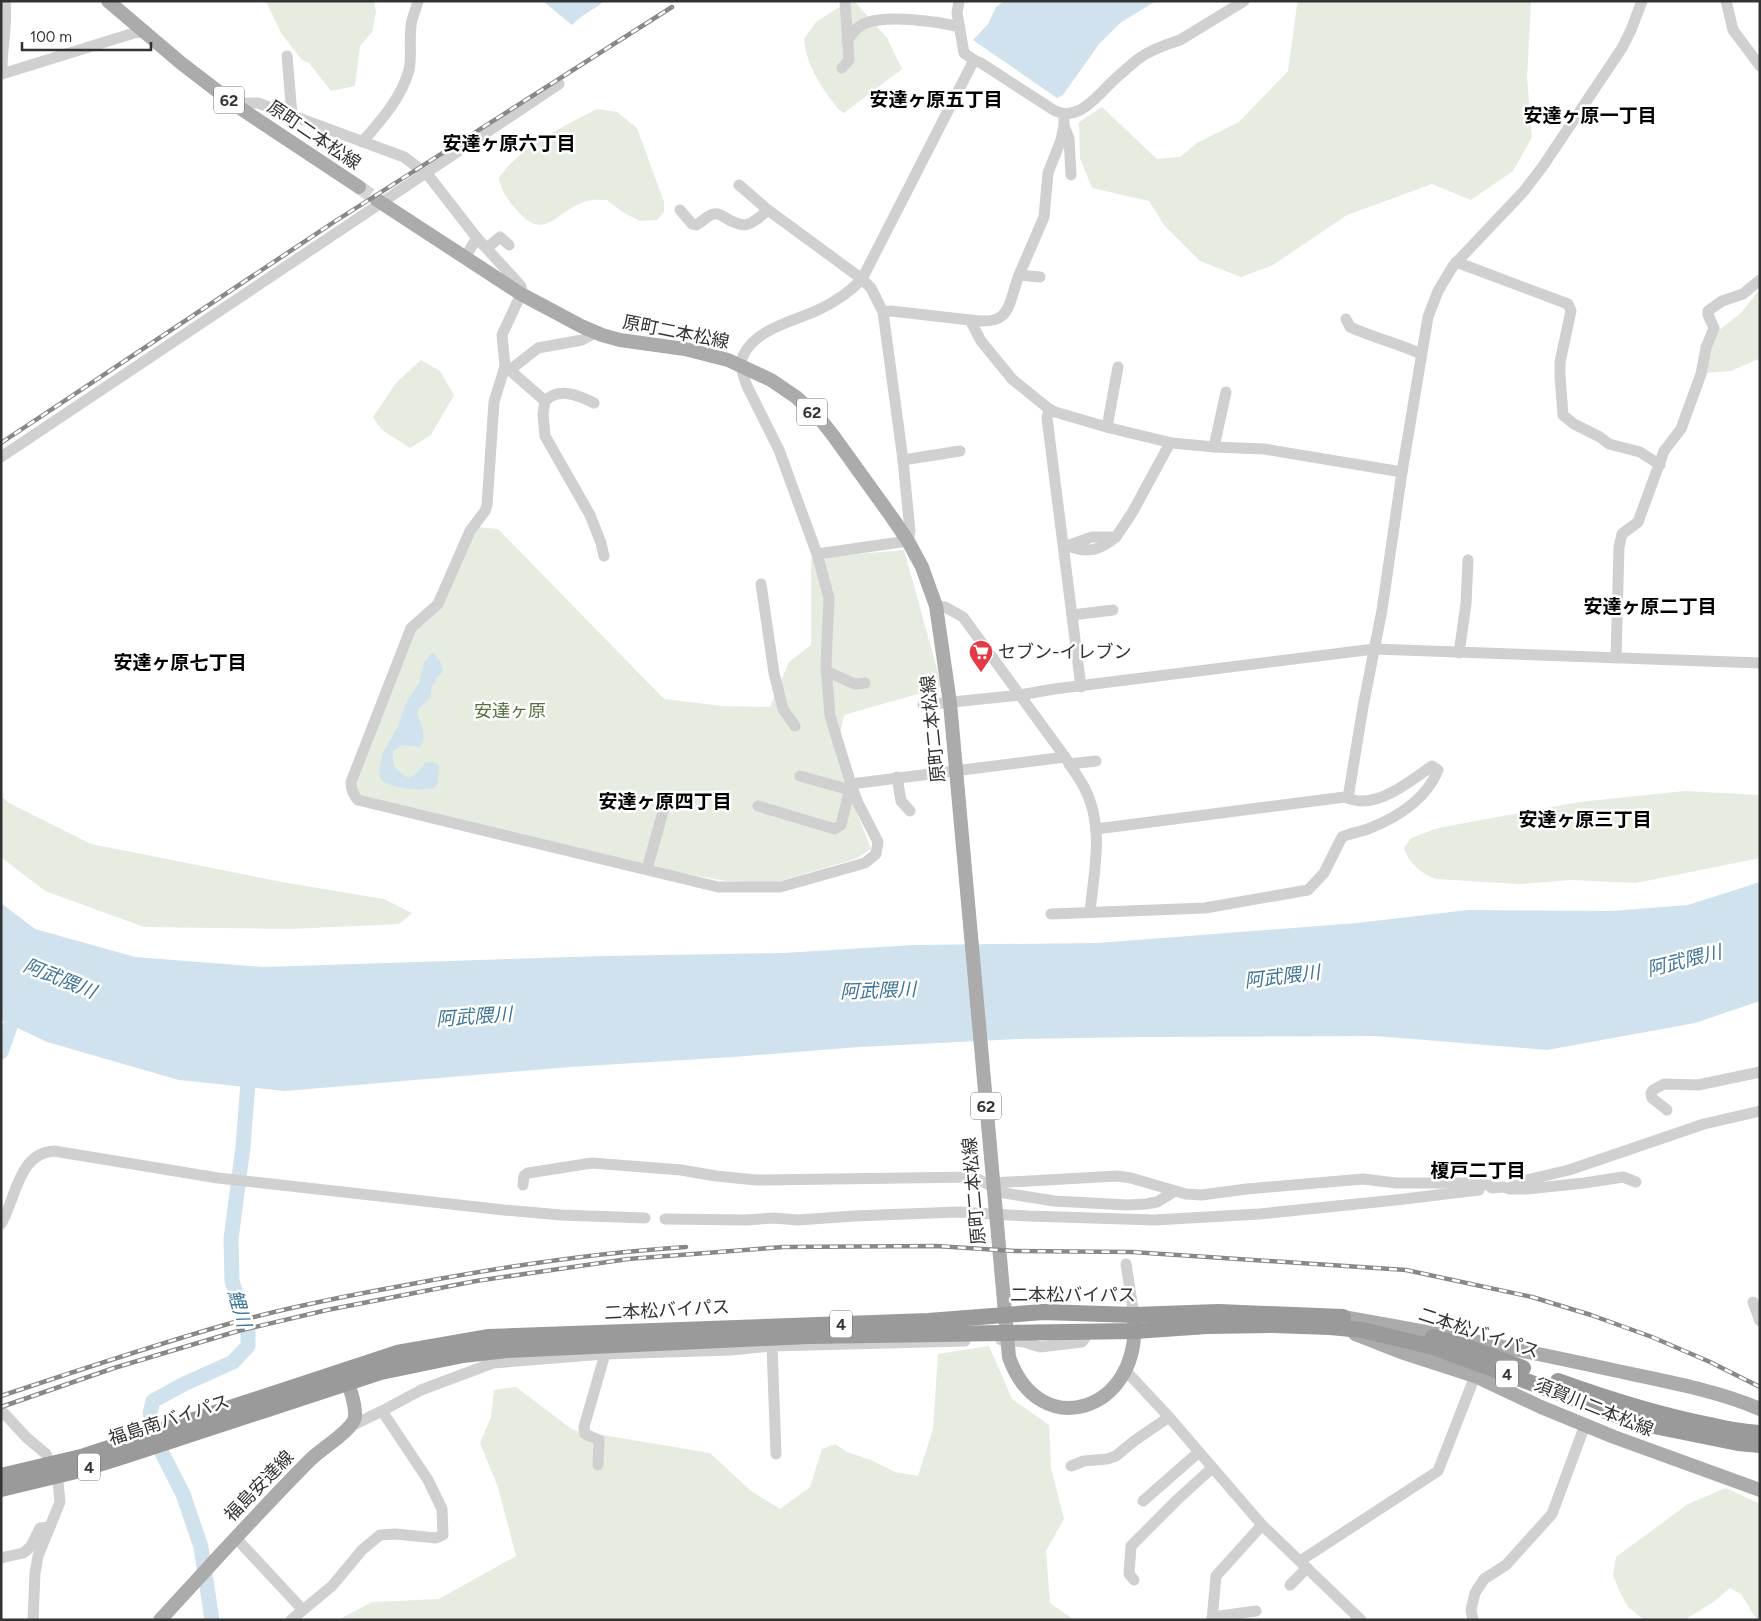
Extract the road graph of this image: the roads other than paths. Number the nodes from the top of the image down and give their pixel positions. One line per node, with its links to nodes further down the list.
1 (5, 1): 10 (street)
2 (108, 1): 10 (main road, 原町二本松線 / 62)
3 (418, 1): 20 (street)
4 (845, 1): 11 (street)
5 (960, 1): 9 (street)
6 (1244, 1): 19 (street)
7 (1642, 1): 32 (street)
8 (1726, 1): 14 (street)
9 (959, 27): 11 (street); 13 (street)
10 (143, 32): 17 (main road, 原町二本松線 / 62)
11 (846, 42): 15 (street)
12 (287, 56): 18 (street)
13 (974, 60): 19 (street); 35 (street)
14 (1760, 66)
15 (842, 68)
16 (559, 84): 21 (street)
17 (237, 106): 18 (street); 24 (main road, 原町二本松線 / 62)
18 (292, 114): 20 (street)
19 (1064, 120): 22 (street); 33 (street)
20 (362, 142): 21 (street)
21 (426, 173): 25 (street); 28 (street)
22 (1071, 174)
23 (739, 185): 27 (street)
24 (359, 187)
25 (379, 201): 31 (main road, 原町二本松線 / 62); 54 (street)
26 (680, 210): 27 (street)
27 (768, 210): 35 (street)
28 (477, 238): 30 (street); 31 (street)
29 (509, 245): 30 (street)
30 (487, 248): 37 (street)
31 (465, 257): 37 (main road, 原町二本松線 / 62)
32 (1456, 262): 42 (street); 56 (street)
33 (1019, 275): 34 (street); 40 (street)
34 (1040, 277)
35 (862, 279): 38 (street); 43 (street)
36 (1760, 280): 56 (street)
37 (521, 294): 41 (main road, 原町二本松線 / 62); 45 (street)
38 (884, 312): 40 (street); 55 (street)
39 (1346, 319): 42 (street)
40 (970, 320): 49 (street)
41 (595, 333): 43 (main road, 原町二本松線 / 62); 45 (street)
42 (1421, 354): 57 (street)
43 (742, 366): 58 (main road, 原町二本松線 / 62); 60 (street)
44 (1118, 367): 50 (street)
45 (507, 368): 47 (street); 89 (street)
46 (1226, 392): 52 (street)
47 (544, 401): 48 (street); 61 (street)
48 (594, 403)
49 (1049, 409): 50 (street); 59 (street)
50 (1107, 427): 51 (street)
51 (1170, 443): 52 (street); 59 (street)
52 (1214, 448): 57 (street)
53 (960, 451): 55 (street)
54 (1, 457)
55 (903, 460): 58 (street)
56 (1660, 465): 69 (street)
57 (1402, 472): 67 (street)
58 (908, 541): 60 (street); 64 (main road, 原町二本松線 / 62)
59 (1066, 546): 66 (street)
60 (817, 554): 71 (street)
61 (604, 556)
62 (1468, 560): 68 (street)
63 (761, 584): 77 (street)
64 (936, 606): 74 (street); 75 (main road, 原町二本松線 / 62)
65 (1113, 610): 66 (street)
66 (1072, 615): 73 (street)
67 (1374, 649): 68 (street); 73 (street); 84 (street)
68 (1460, 653): 69 (street)
69 (1616, 658): 70 (street)
70 (1760, 663)
71 (826, 672): 72 (street); 83 (street)
72 (865, 683)
73 (1081, 686): 74 (street)
74 (1020, 695): 75 (street); 78 (street)
75 (950, 703): 76 (street); 80 (main road, 原町二本松線 / 62)
76 (924, 705)
77 (795, 726)
78 (1067, 760): 79 (street); 80 (street); 88 (street)
79 (1096, 760)
80 (957, 770): 82 (street); 96 (main road, 原町二本松線 / 62)
81 (800, 776): 83 (street)
82 (897, 777): 83 (street); 87 (street)
83 (850, 787): 85 (street); 89 (street)
84 (1348, 798): 88 (street); 90 (street)
85 (758, 806)
86 (664, 808): 89 (street)
87 (910, 811)
88 (1096, 829): 90 (street)
89 (647, 869)
90 (1090, 912): 91 (street)
91 (1051, 914)
92 (1760, 1072): 93 (street)
93 (1667, 1110)
94 (1760, 1111): 97 (street)
95 (1636, 1182): 100 (street)
96 (992, 1183): 100 (street); 113 (main road, 原町二本松線 / 62)
97 (1514, 1183)
98 (523, 1186): 100 (street)
99 (1479, 1190): 102 (street)
100 (1175, 1191)
101 (646, 1218): 103 (street)
102 (665, 1219)
103 (1, 1224)
104 (1126, 1264): 108 (street)
105 (1753, 1302): 107 (street)
106 (1343, 1317): 108 (highway, 二本松バイパス / 4); 116 (main road, 須賀川二本松線); 122 (highway, 二本松バイパス / 4)
107 (1760, 1321)
108 (1134, 1323): 109 (highway, 二本松バイパス / 4); 110 (highway, 二本松バイパス / 4); 113 (main road, 原町二本松線 / 62); 114 (highway, 二本松バイパス / 4)
109 (1330, 1327): 115 (main road, 須賀川二本松線); 122 (highway, 二本松バイパス / 4)
110 (1090, 1331): 111 (street); 114 (highway, 二本松バイパス / 4)
111 (772, 1346): 112 (street); 127 (street)
112 (605, 1354): 118 (street); 128 (street)
113 (1126, 1371): 119 (street)
114 (345, 1376): 121 (main road); 123 (highway, 福島南バイパス / 4)
115 (1475, 1376): 120 (main road, 須賀川二本松線); 139 (street)
116 (1760, 1409)
117 (1, 1410): 136 (street)
118 (382, 1411): 121 (street); 142 (street)
119 (1170, 1417): 126 (street); 129 (street)
120 (1585, 1425): 133 (main road, 須賀川二本松線); 149 (street)
121 (350, 1426): 137 (main road, 福島安達線)
122 (1686, 1427): 124 (highway, 二本松バイパス / 4); 125 (highway, 二本松バイパス / 4)
123 (175, 1433): 131 (highway, 福島南バイパス / 4); 132 (highway, 福島南バイパス / 4)
124 (1760, 1433)
125 (1760, 1445)
126 (1199, 1452): 130 (street); 134 (street)
127 (776, 1454)
128 (598, 1465)
129 (1071, 1466)
130 (1212, 1468): 135 (street); 140 (street)
131 (1, 1476)
132 (1, 1489)
133 (1760, 1490)
134 (1143, 1501)
135 (1262, 1525): 139 (street); 144 (street)
136 (50, 1527): 138 (street); 145 (street)
137 (235, 1537): 142 (street); 146 (main road, 福島安達線)
138 (1, 1558)
139 (1303, 1564): 141 (street); 148 (street)
140 (1134, 1580)
141 (1290, 1585)
142 (302, 1610): 147 (street)
143 (1256, 1612): 144 (street)
144 (1212, 1618)
145 (33, 1620)
146 (160, 1620)
147 (291, 1620)
148 (1361, 1620)
149 (1473, 1620)

